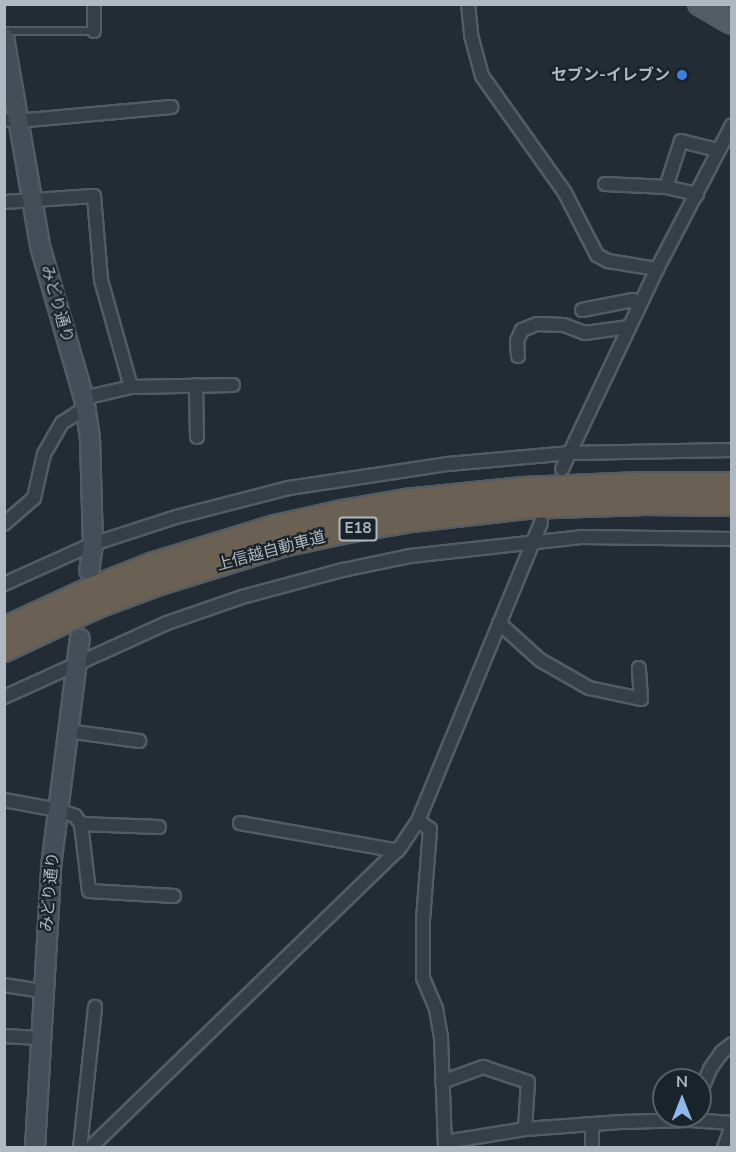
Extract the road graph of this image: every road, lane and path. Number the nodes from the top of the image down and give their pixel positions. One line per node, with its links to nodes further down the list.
1 (94, 4): 5 (street)
2 (468, 4): 16 (street)
3 (699, 4): 4 (main road)
4 (732, 23)
5 (94, 31): 6 (lane)
6 (5, 38): 8 (street, みどり通り)
7 (171, 107): 8 (street)
8 (11, 120): 14 (street, みどり通り)
9 (732, 125): 10 (street)
10 (718, 150): 12 (street); 13 (street)
11 (605, 184): 12 (street)
12 (666, 187): 13 (street)
13 (697, 194): 16 (street)
14 (31, 201): 15 (street); 23 (street); 24 (street, みどり通り)
15 (4, 202)
16 (657, 268): 17 (street)
17 (638, 307): 18 (street); 19 (street)
18 (582, 310)
19 (628, 327): 20 (street); 27 (street)
20 (518, 356)
21 (196, 385): 22 (street); 23 (street); 25 (street)
22 (232, 385)
23 (131, 387): 24 (street)
24 (84, 403): 32 (street); 35 (street, みどり通り)
25 (197, 437)
26 (732, 450): 27 (street)
27 (571, 453): 28 (street); 35 (street)
28 (562, 469)
29 (732, 484): 39 (highway, 上信越自動車道 / E18)
30 (732, 504): 41 (highway, 上信越自動車道 / E18)
31 (541, 522): 34 (street)
32 (4, 524)
33 (732, 539): 34 (street)
34 (532, 543): 38 (street); 42 (street)
35 (93, 544): 36 (street, みどり通り); 37 (street)
36 (89, 571)
37 (4, 584)
38 (499, 623): 43 (street); 49 (street)
39 (4, 629)
40 (80, 639): 42 (street, みどり通り)
41 (4, 650)
42 (77, 663): 44 (street); 45 (street, みどり通り)
43 (639, 668)
44 (4, 697)
45 (68, 731): 46 (street); 48 (street, みどり通り)
46 (139, 741)
47 (4, 800): 48 (street)
48 (58, 810): 51 (street); 56 (street, みどり通り)
49 (418, 821): 53 (street); 62 (street)
50 (240, 823): 53 (street)
51 (81, 824): 52 (street); 54 (street)
52 (159, 827)
53 (398, 850): 71 (street)
54 (174, 896)
55 (4, 985): 56 (street)
56 (43, 991): 59 (street, みどり通り)
57 (95, 1007): 70 (street)
58 (4, 1036): 59 (street)
59 (40, 1038): 69 (street, みどり通り)
60 (732, 1044): 61 (street)
61 (711, 1068)
62 (442, 1082): 67 (street); 68 (street)
63 (652, 1121): 66 (street)
64 (712, 1121): 65 (street)
65 (732, 1124): 73 (street)
66 (592, 1125): 67 (street); 72 (street)
67 (525, 1129): 68 (street)
68 (445, 1145)
69 (35, 1148)
70 (81, 1148)
71 (90, 1148)
72 (592, 1148)
73 (724, 1148)

